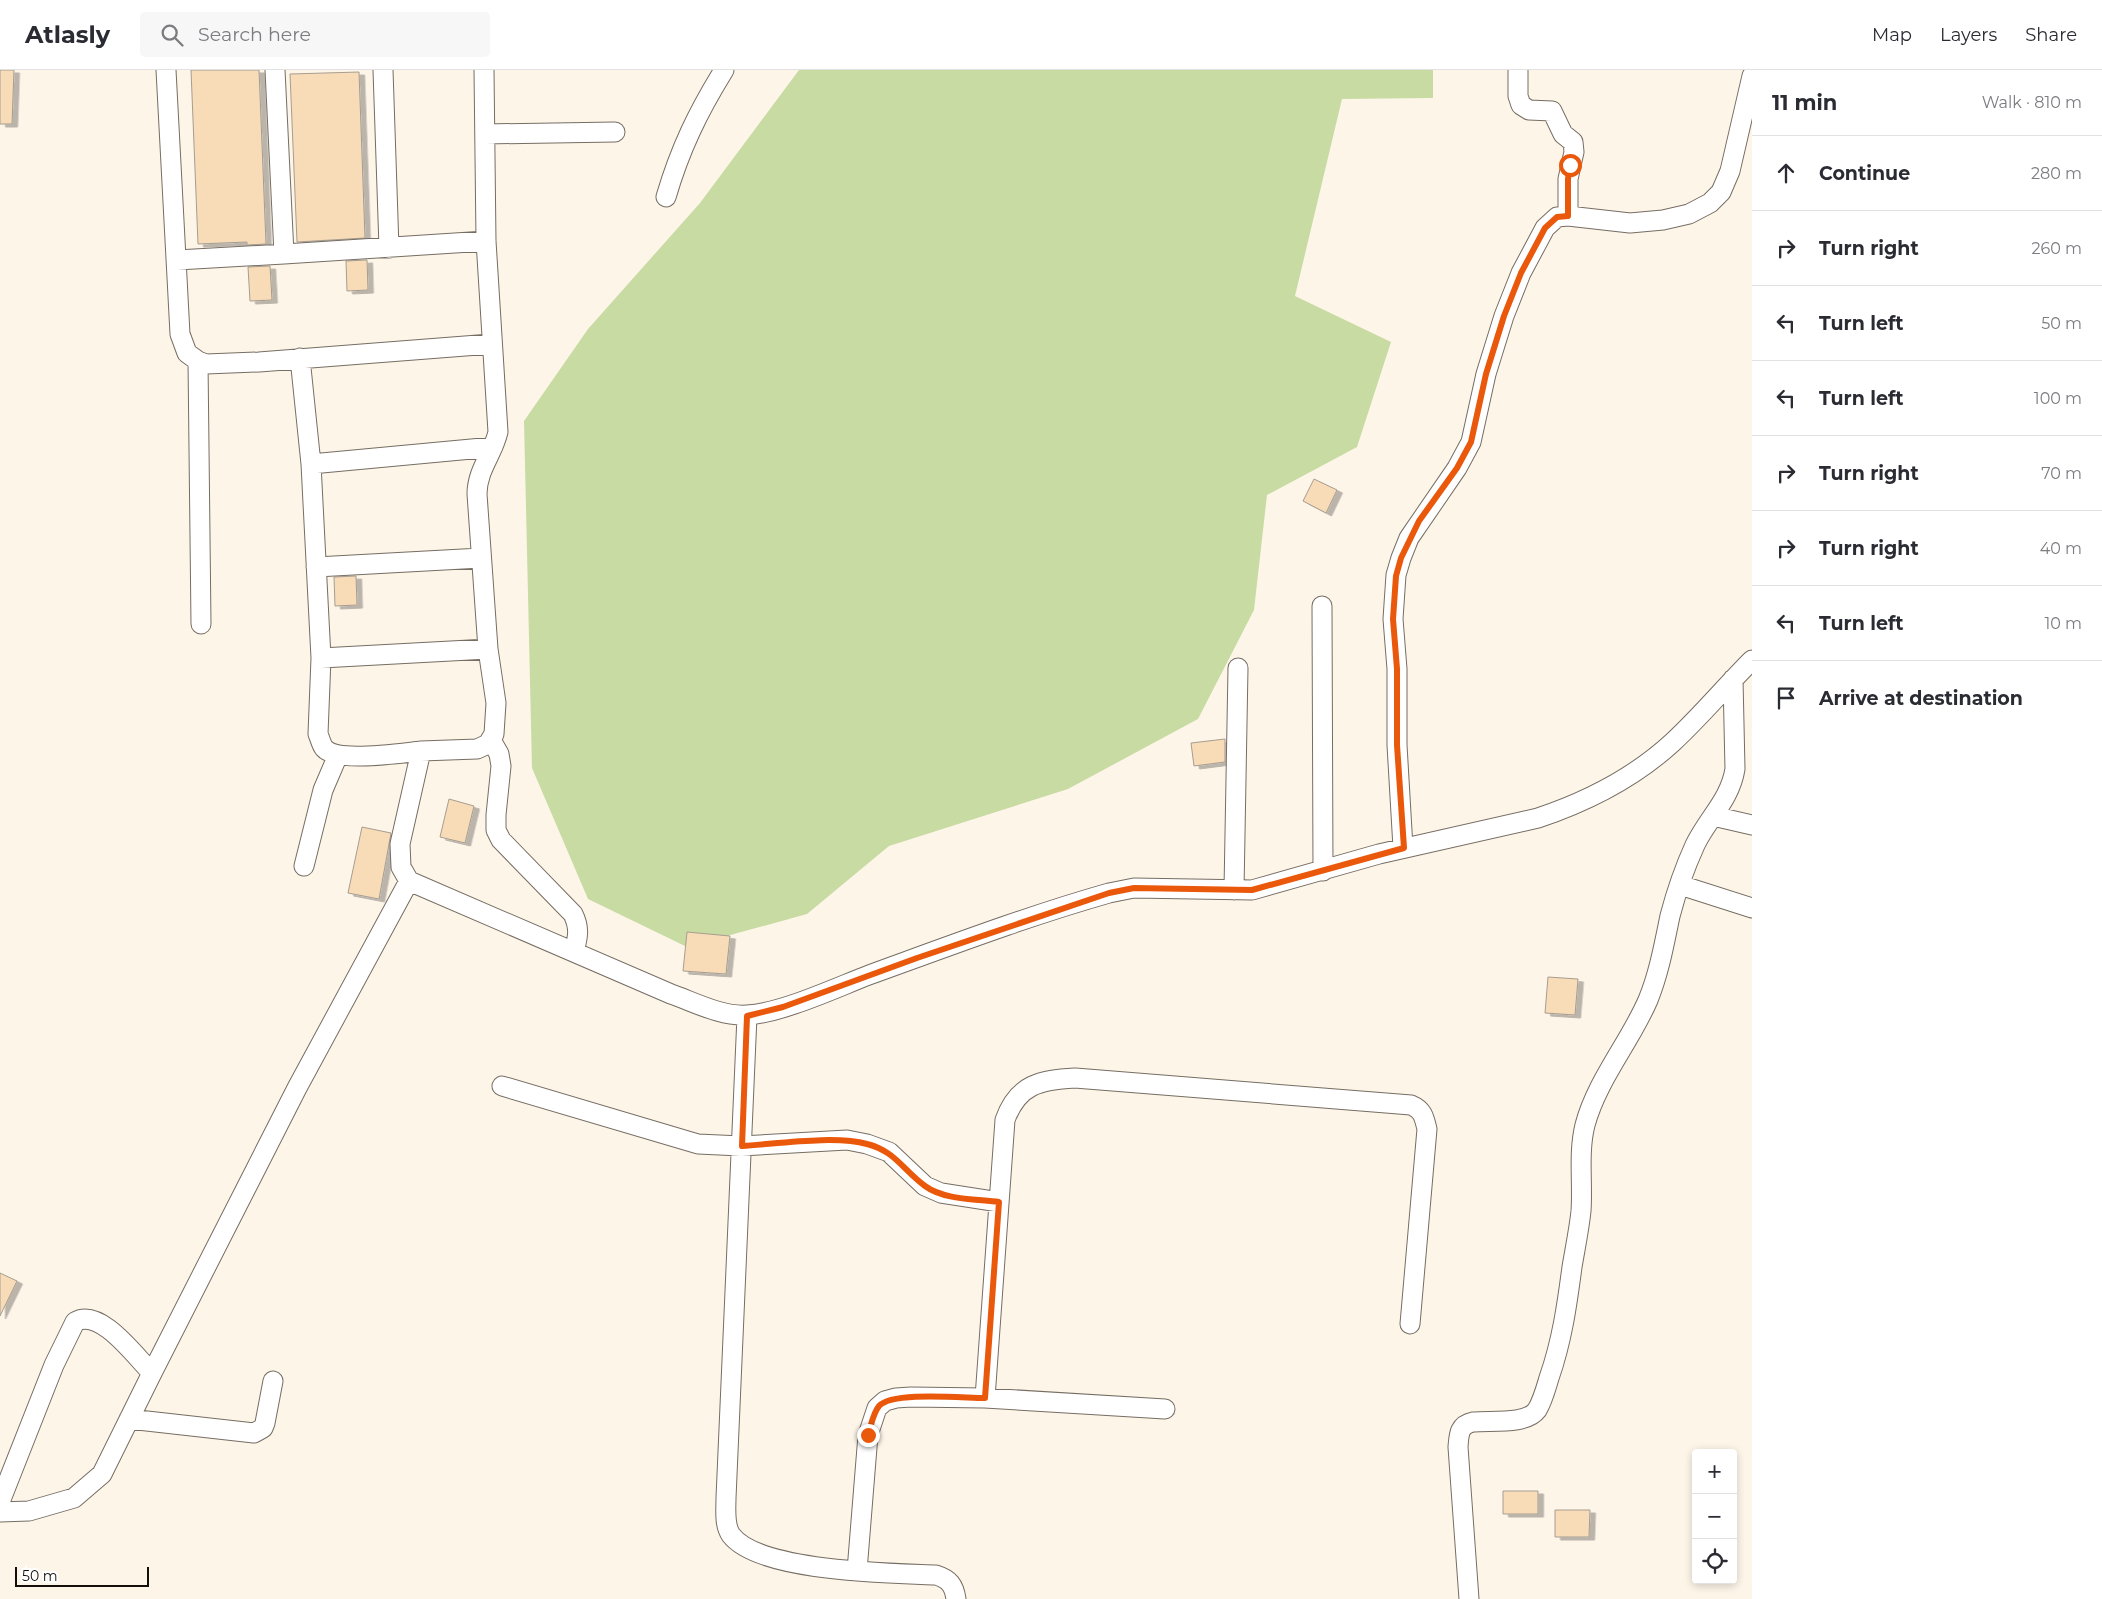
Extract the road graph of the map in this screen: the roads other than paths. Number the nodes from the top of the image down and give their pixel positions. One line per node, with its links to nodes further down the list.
1 (166, 70): 15 (street)
2 (275, 70): 14 (street)
3 (383, 70): 13 (street)
4 (484, 70): 9 (street)
5 (724, 70): 10 (street)
6 (1518, 70): 11 (street)
7 (1752, 76): 11 (street)
8 (615, 132): 9 (street)
9 (485, 134): 12 (street)
10 (666, 197)
11 (1568, 216): 35 (street)
12 (486, 241): 13 (street); 16 (street)
13 (389, 248): 14 (street)
14 (284, 254): 15 (street)
15 (177, 260): 18 (street)
16 (491, 344): 17 (street); 19 (street)
17 (300, 358): 18 (street); 20 (street)
18 (198, 361): 24 (street)
19 (493, 448): 20 (street); 21 (street)
20 (311, 464): 22 (street)
21 (481, 558): 22 (street); 25 (street)
22 (316, 567): 26 (street)
23 (1322, 606): 37 (street)
24 (202, 624)
25 (488, 650): 26 (street); 30 (street)
26 (321, 658): 32 (street)
27 (1752, 660): 29 (street)
28 (1238, 668): 40 (street)
29 (1733, 679): 33 (street); 35 (street)
30 (491, 740): 31 (street); 42 (street)
31 (420, 752): 32 (street); 38 (street)
32 (338, 754): 36 (street)
33 (1713, 816): 34 (street); 39 (street)
34 (1752, 825)
35 (1404, 848): 37 (street)
36 (304, 866)
37 (1323, 871): 40 (street)
38 (408, 881): 42 (street); 48 (street)
39 (1680, 885): 41 (street); 57 (street)
40 (1234, 890): 43 (street)
41 (1752, 908)
42 (574, 952): 43 (street)
43 (747, 1016): 45 (street)
44 (502, 1086): 45 (street)
45 (742, 1146): 46 (street); 55 (street)
46 (999, 1202): 47 (street); 50 (street)
47 (1410, 1324)
48 (152, 1373): 52 (street); 53 (street)
49 (273, 1381): 52 (street)
50 (985, 1398): 51 (street); 55 (street)
51 (1165, 1410)
52 (129, 1419): 54 (street)
53 (0, 1502)
54 (0, 1512)
55 (857, 1570): 56 (street)
56 (956, 1599)
57 (1469, 1599)

